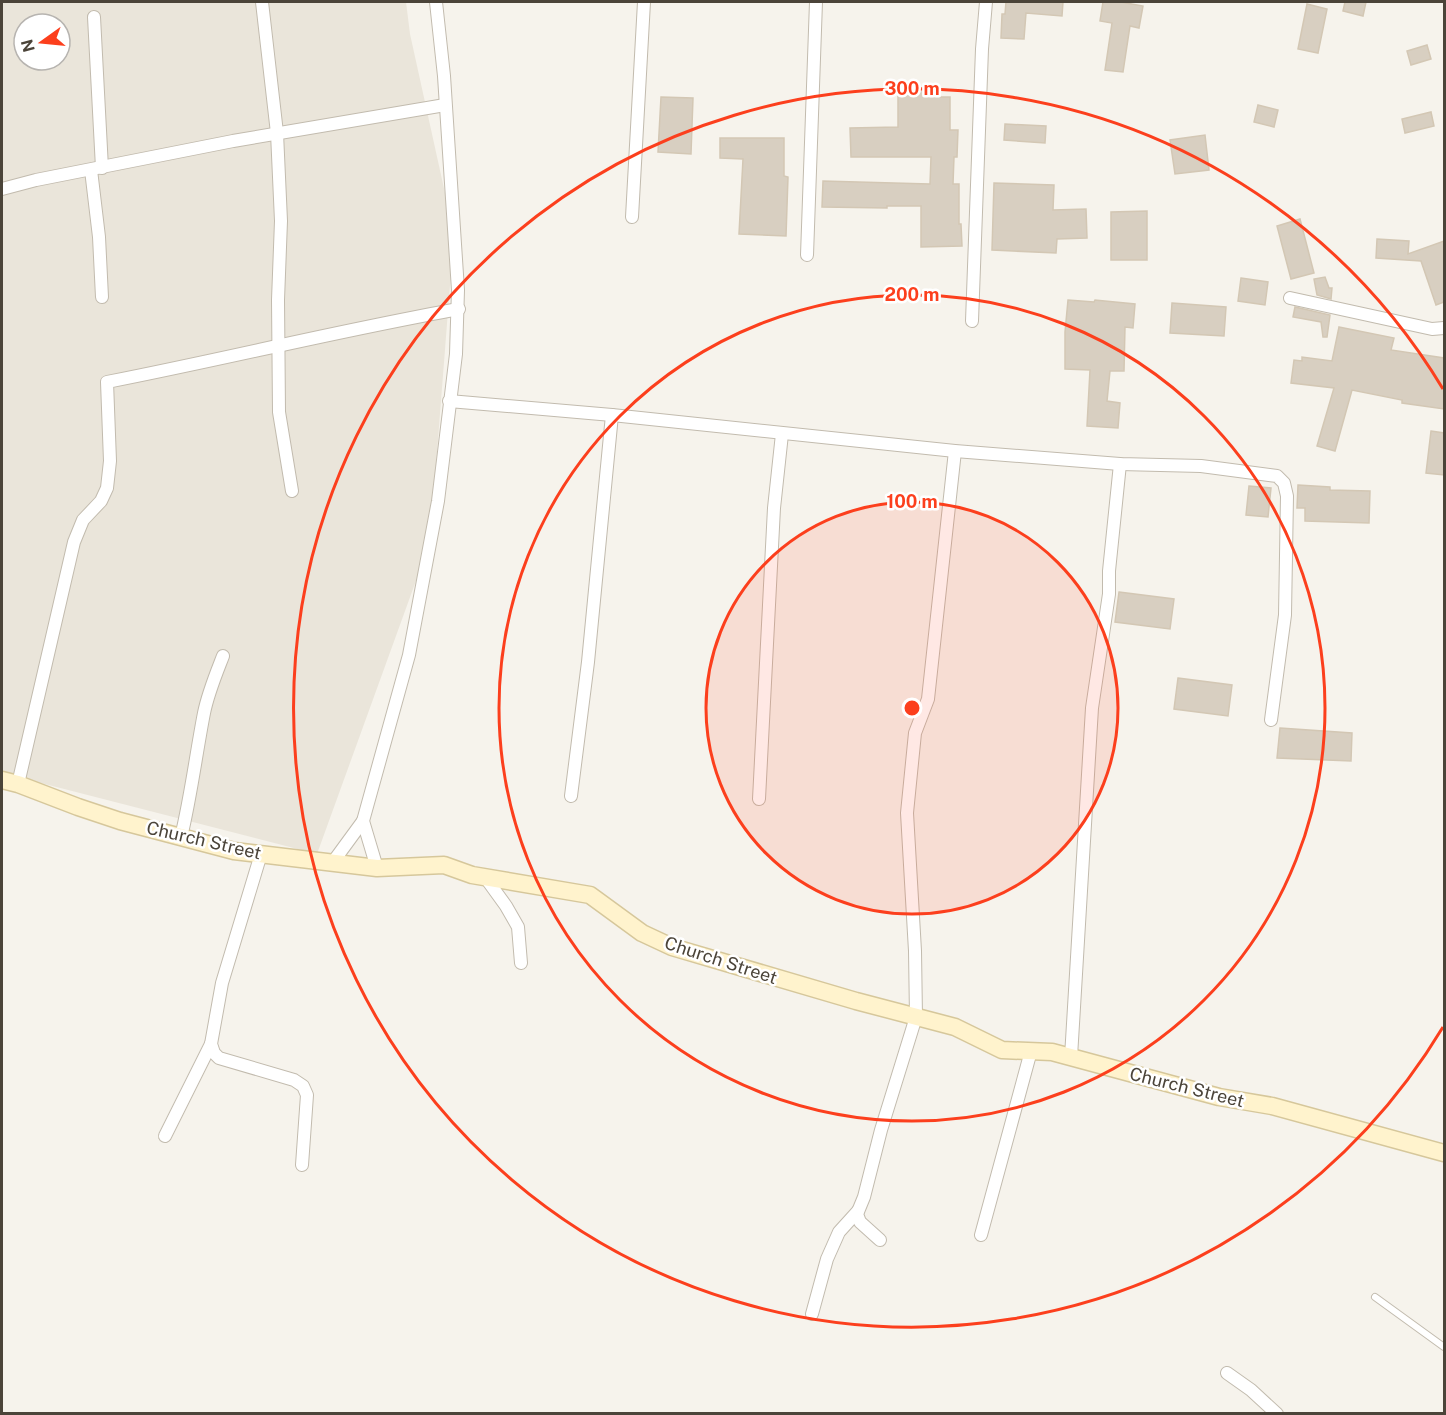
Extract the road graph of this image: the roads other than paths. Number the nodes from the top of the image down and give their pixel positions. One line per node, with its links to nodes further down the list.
1 (262, 2): 8 (street)
2 (436, 2): 7 (street)
3 (644, 2): 11 (street)
4 (816, 2): 12 (street)
5 (986, 2): 16 (street)
6 (94, 17): 9 (street)
7 (445, 105): 8 (street); 15 (street)
8 (277, 133): 9 (street); 18 (street)
9 (97, 169): 10 (street); 13 (street)
10 (2, 189)
11 (632, 217)
12 (807, 255)
13 (102, 297)
14 (1290, 298): 17 (street)
15 (459, 309): 18 (street); 19 (street)
16 (972, 321)
17 (1444, 328)
18 (279, 347): 24 (street); 27 (street)
19 (449, 401): 20 (street); 30 (street)
20 (612, 415): 21 (street); 28 (street)
21 (782, 434): 22 (street); 29 (street)
22 (955, 451): 23 (street); 37 (street)
23 (1120, 464): 26 (street); 40 (street)
24 (292, 490)
25 (223, 656): 31 (street)
26 (1271, 720)
27 (10, 782): 31 (street, Church Street)
28 (571, 796)
29 (759, 799)
30 (363, 821): 33 (street); 34 (street)
31 (181, 837): 32 (street, Church Street)
32 (261, 854): 33 (street, Church Street); 38 (street)
33 (333, 862): 34 (street, Church Street)
34 (377, 868): 35 (street, Church Street)
35 (485, 877): 36 (street); 37 (street, Church Street)
36 (521, 963)
37 (915, 1017): 39 (street, Church Street); 44 (street)
38 (211, 1044): 41 (street); 43 (street)
39 (1031, 1051): 40 (street, Church Street); 45 (street)
40 (1071, 1057): 42 (street, Church Street)
41 (165, 1136)
42 (1444, 1153)
43 (302, 1165)
44 (858, 1211): 46 (street); 48 (street)
45 (981, 1235)
46 (880, 1240)
47 (1375, 1297): 49 (lane)
48 (812, 1314)
49 (1444, 1347)
50 (1227, 1372): 51 (street)
51 (1277, 1413)

